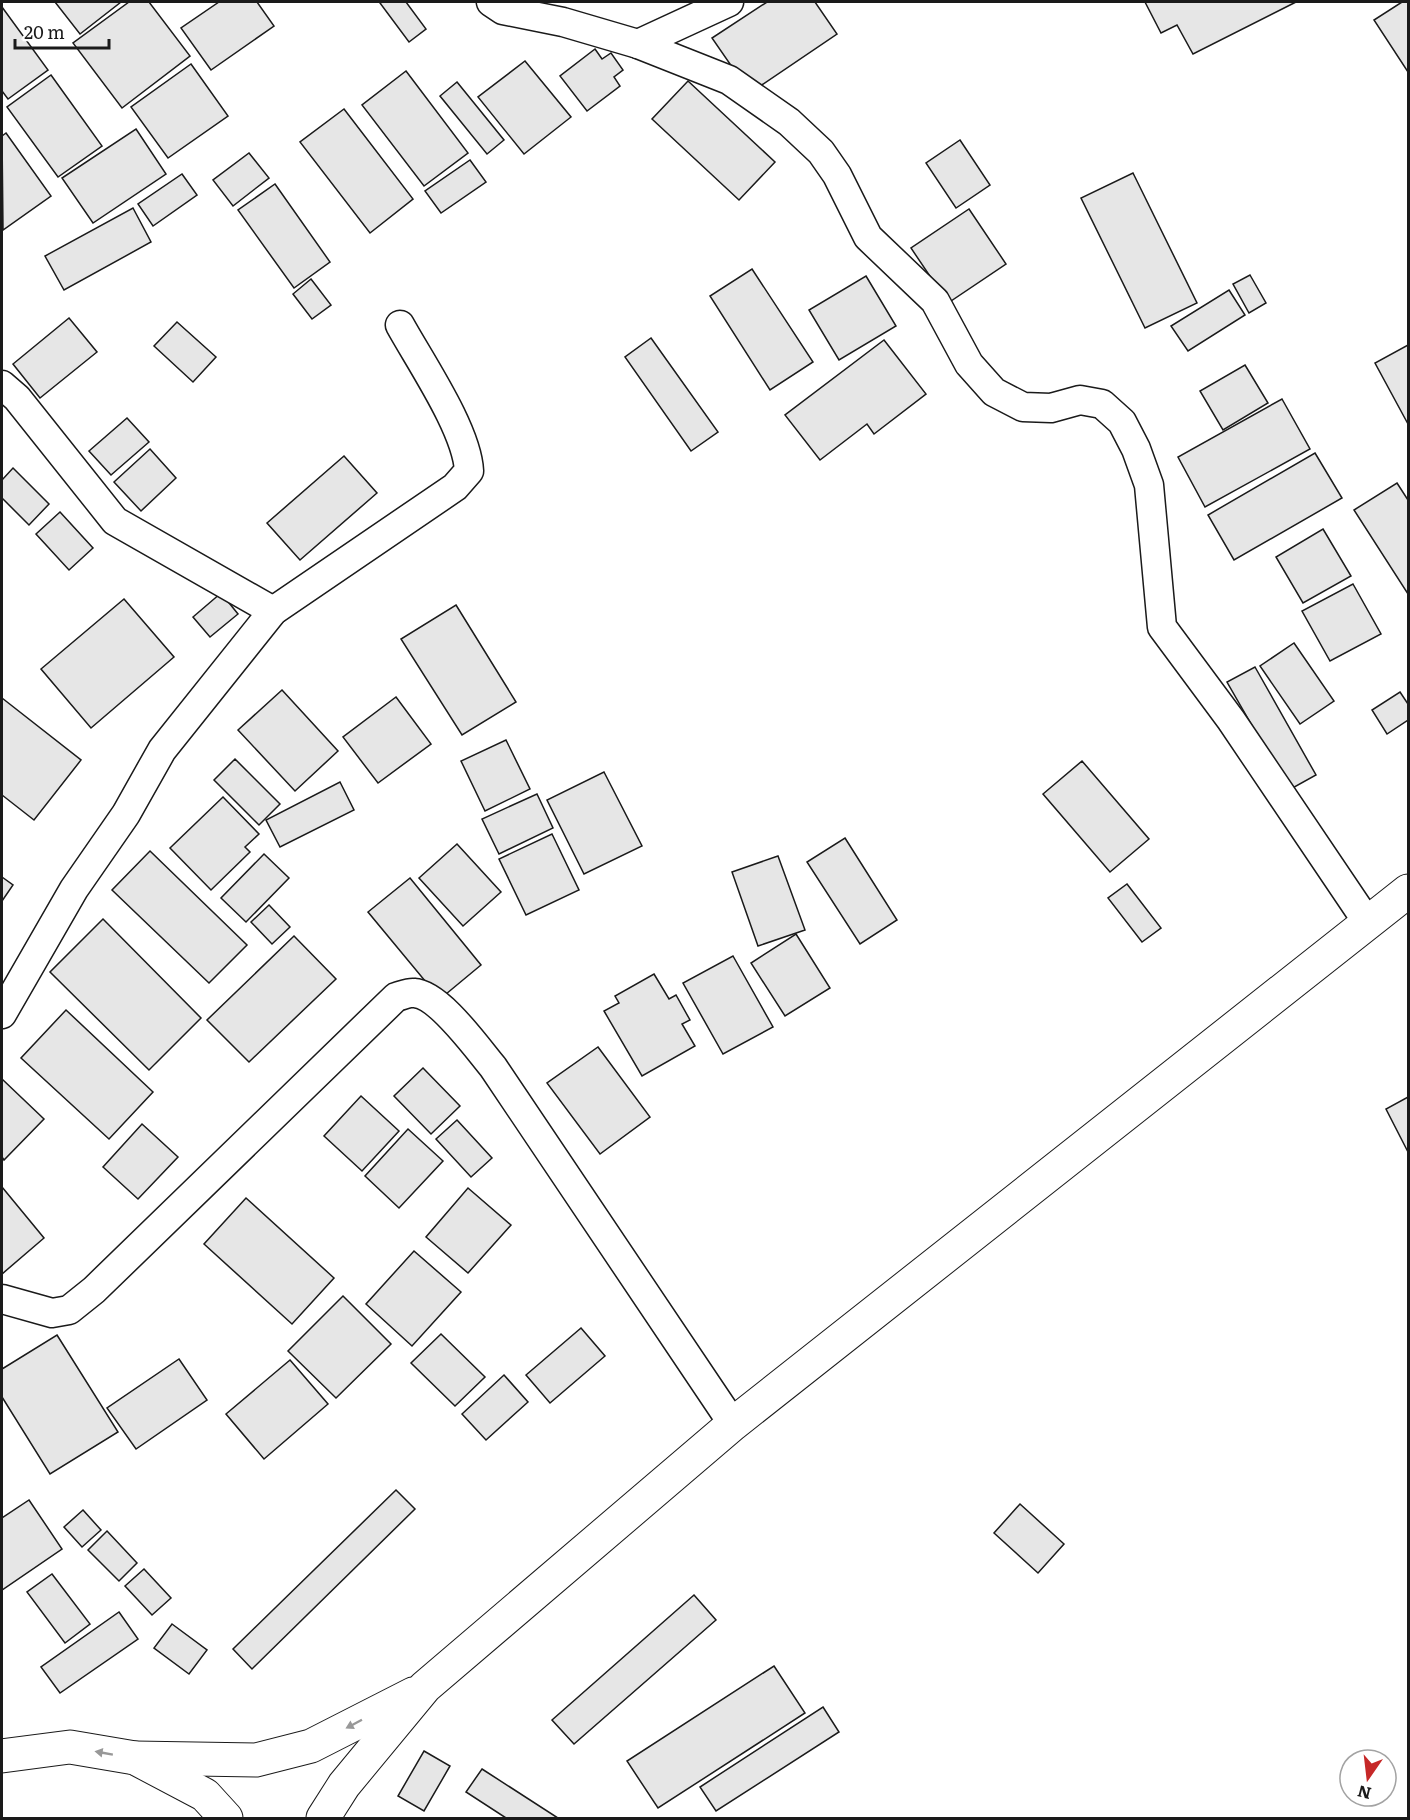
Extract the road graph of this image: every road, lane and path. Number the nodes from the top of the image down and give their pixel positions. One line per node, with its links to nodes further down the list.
1 (491, 2): 3 (street)
2 (729, 2): 3 (street)
3 (638, 44): 8 (street)
4 (400, 325): 6 (street)
5 (2, 385): 6 (street)
6 (273, 610): 9 (street)
7 (1408, 891): 8 (main road)
8 (1368, 923): 11 (main road)
9 (2, 1014)
10 (2, 1299): 11 (street)
11 (733, 1424): 12 (main road)
12 (425, 1687): 14 (main road, one-way to 14); 16 (main road)
13 (2, 1756): 14 (main road, one-way to 13)
14 (135, 1758): 15 (main road)
15 (226, 1818)
16 (323, 1818)

